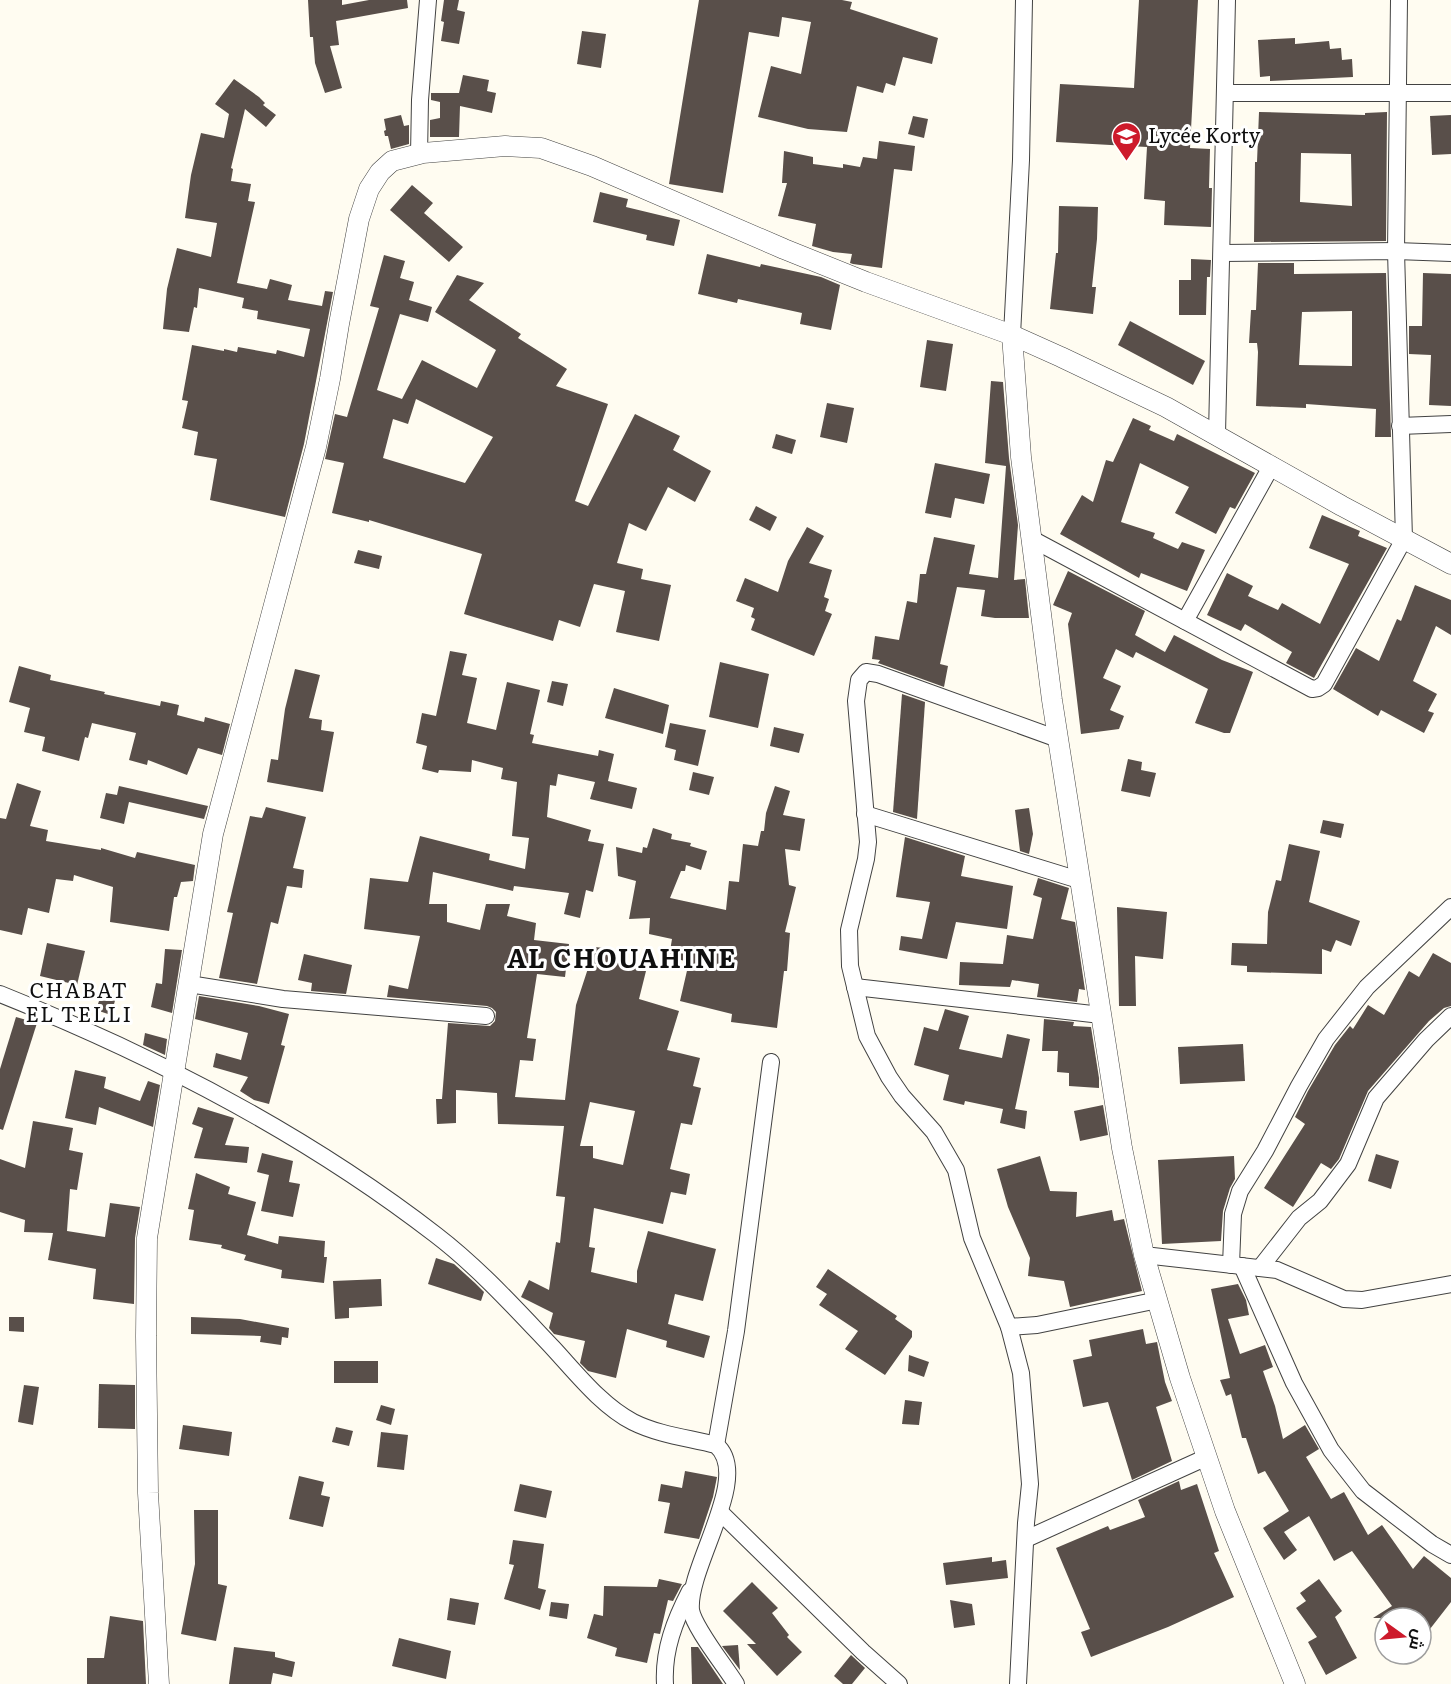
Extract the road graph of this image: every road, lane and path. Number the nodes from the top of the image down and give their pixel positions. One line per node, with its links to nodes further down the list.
1 (428, 0): 8 (street)
2 (1024, 0): 12 (street)
3 (1227, 0): 5 (street)
4 (1399, 0): 6 (street)
5 (1225, 93): 6 (street); 10 (street)
6 (1399, 93): 7 (street); 9 (street)
7 (1451, 93)
8 (419, 155): 12 (street); 25 (street)
9 (1396, 251): 10 (street); 11 (street); 14 (street)
10 (1222, 253): 15 (street)
11 (1451, 253)
12 (1012, 335): 15 (street); 17 (street)
13 (1451, 424): 14 (street)
14 (1400, 426): 18 (street)
15 (1217, 434): 16 (street)
16 (1272, 465): 18 (street); 20 (street)
17 (1030, 538): 20 (street); 21 (street)
18 (1404, 539): 19 (street); 20 (street)
19 (1451, 564)
20 (1185, 621)
21 (1058, 740): 22 (street); 23 (street)
22 (865, 814): 23 (street); 26 (street)
23 (1080, 880): 28 (street)
24 (1451, 907): 34 (street)
25 (189, 984): 29 (street); 32 (street)
26 (855, 987): 28 (street); 38 (street)
27 (0, 994): 32 (street)
28 (1101, 1015): 33 (street)
29 (486, 1016)
30 (1451, 1016): 35 (street)
31 (771, 1062): 39 (street)
32 (174, 1071): 39 (street); 45 (street)
33 (1144, 1256): 34 (street); 37 (street)
34 (1236, 1265): 35 (street); 43 (street)
35 (1260, 1268): 36 (street)
36 (1451, 1284)
37 (1158, 1300): 38 (street); 40 (street)
38 (1010, 1327): 42 (street)
39 (716, 1445): 41 (street)
40 (1207, 1457): 42 (street); 50 (street)
41 (721, 1513): 44 (street); 48 (street)
42 (1026, 1539): 49 (street)
43 (1451, 1555)
44 (693, 1584): 46 (street); 47 (street)
45 (159, 1684)
46 (665, 1684)
47 (736, 1684)
48 (898, 1684)
49 (1018, 1684)
50 (1295, 1684)

